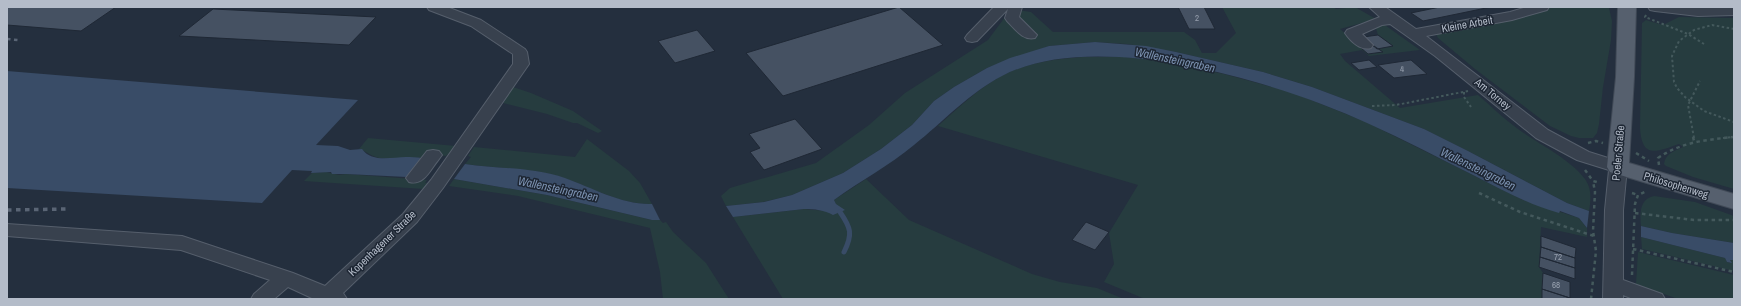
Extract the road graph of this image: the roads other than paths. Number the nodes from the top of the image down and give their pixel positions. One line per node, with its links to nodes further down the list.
1 (434, 7): 22 (street, Kopenhagener Straße)
2 (1002, 7): 13 (street)
3 (1015, 7): 12 (street)
4 (1376, 7): 10 (street, Am Torney)
5 (1542, 7): 11 (street, Kleine Arbeit)
6 (1627, 7): 16 (main road, Poeler Straße)
7 (1652, 9): 9 (street)
8 (1734, 11): 9 (street)
9 (1698, 12)
10 (1394, 19): 11 (street, Am Torney); 14 (street)
11 (1414, 34): 16 (street, Am Torney)
12 (1030, 35)
13 (972, 38)
14 (1366, 45)
15 (433, 155): 17 (street)
16 (1619, 157): 18 (main road, Philosophenweg); 21 (street, Poeler Straße)
17 (415, 178)
18 (1734, 202)
19 (7, 230): 20 (street)
20 (286, 278): 22 (street); 23 (street)
21 (1613, 291): 24 (street)
22 (330, 297)
23 (262, 299)
24 (1655, 299)

